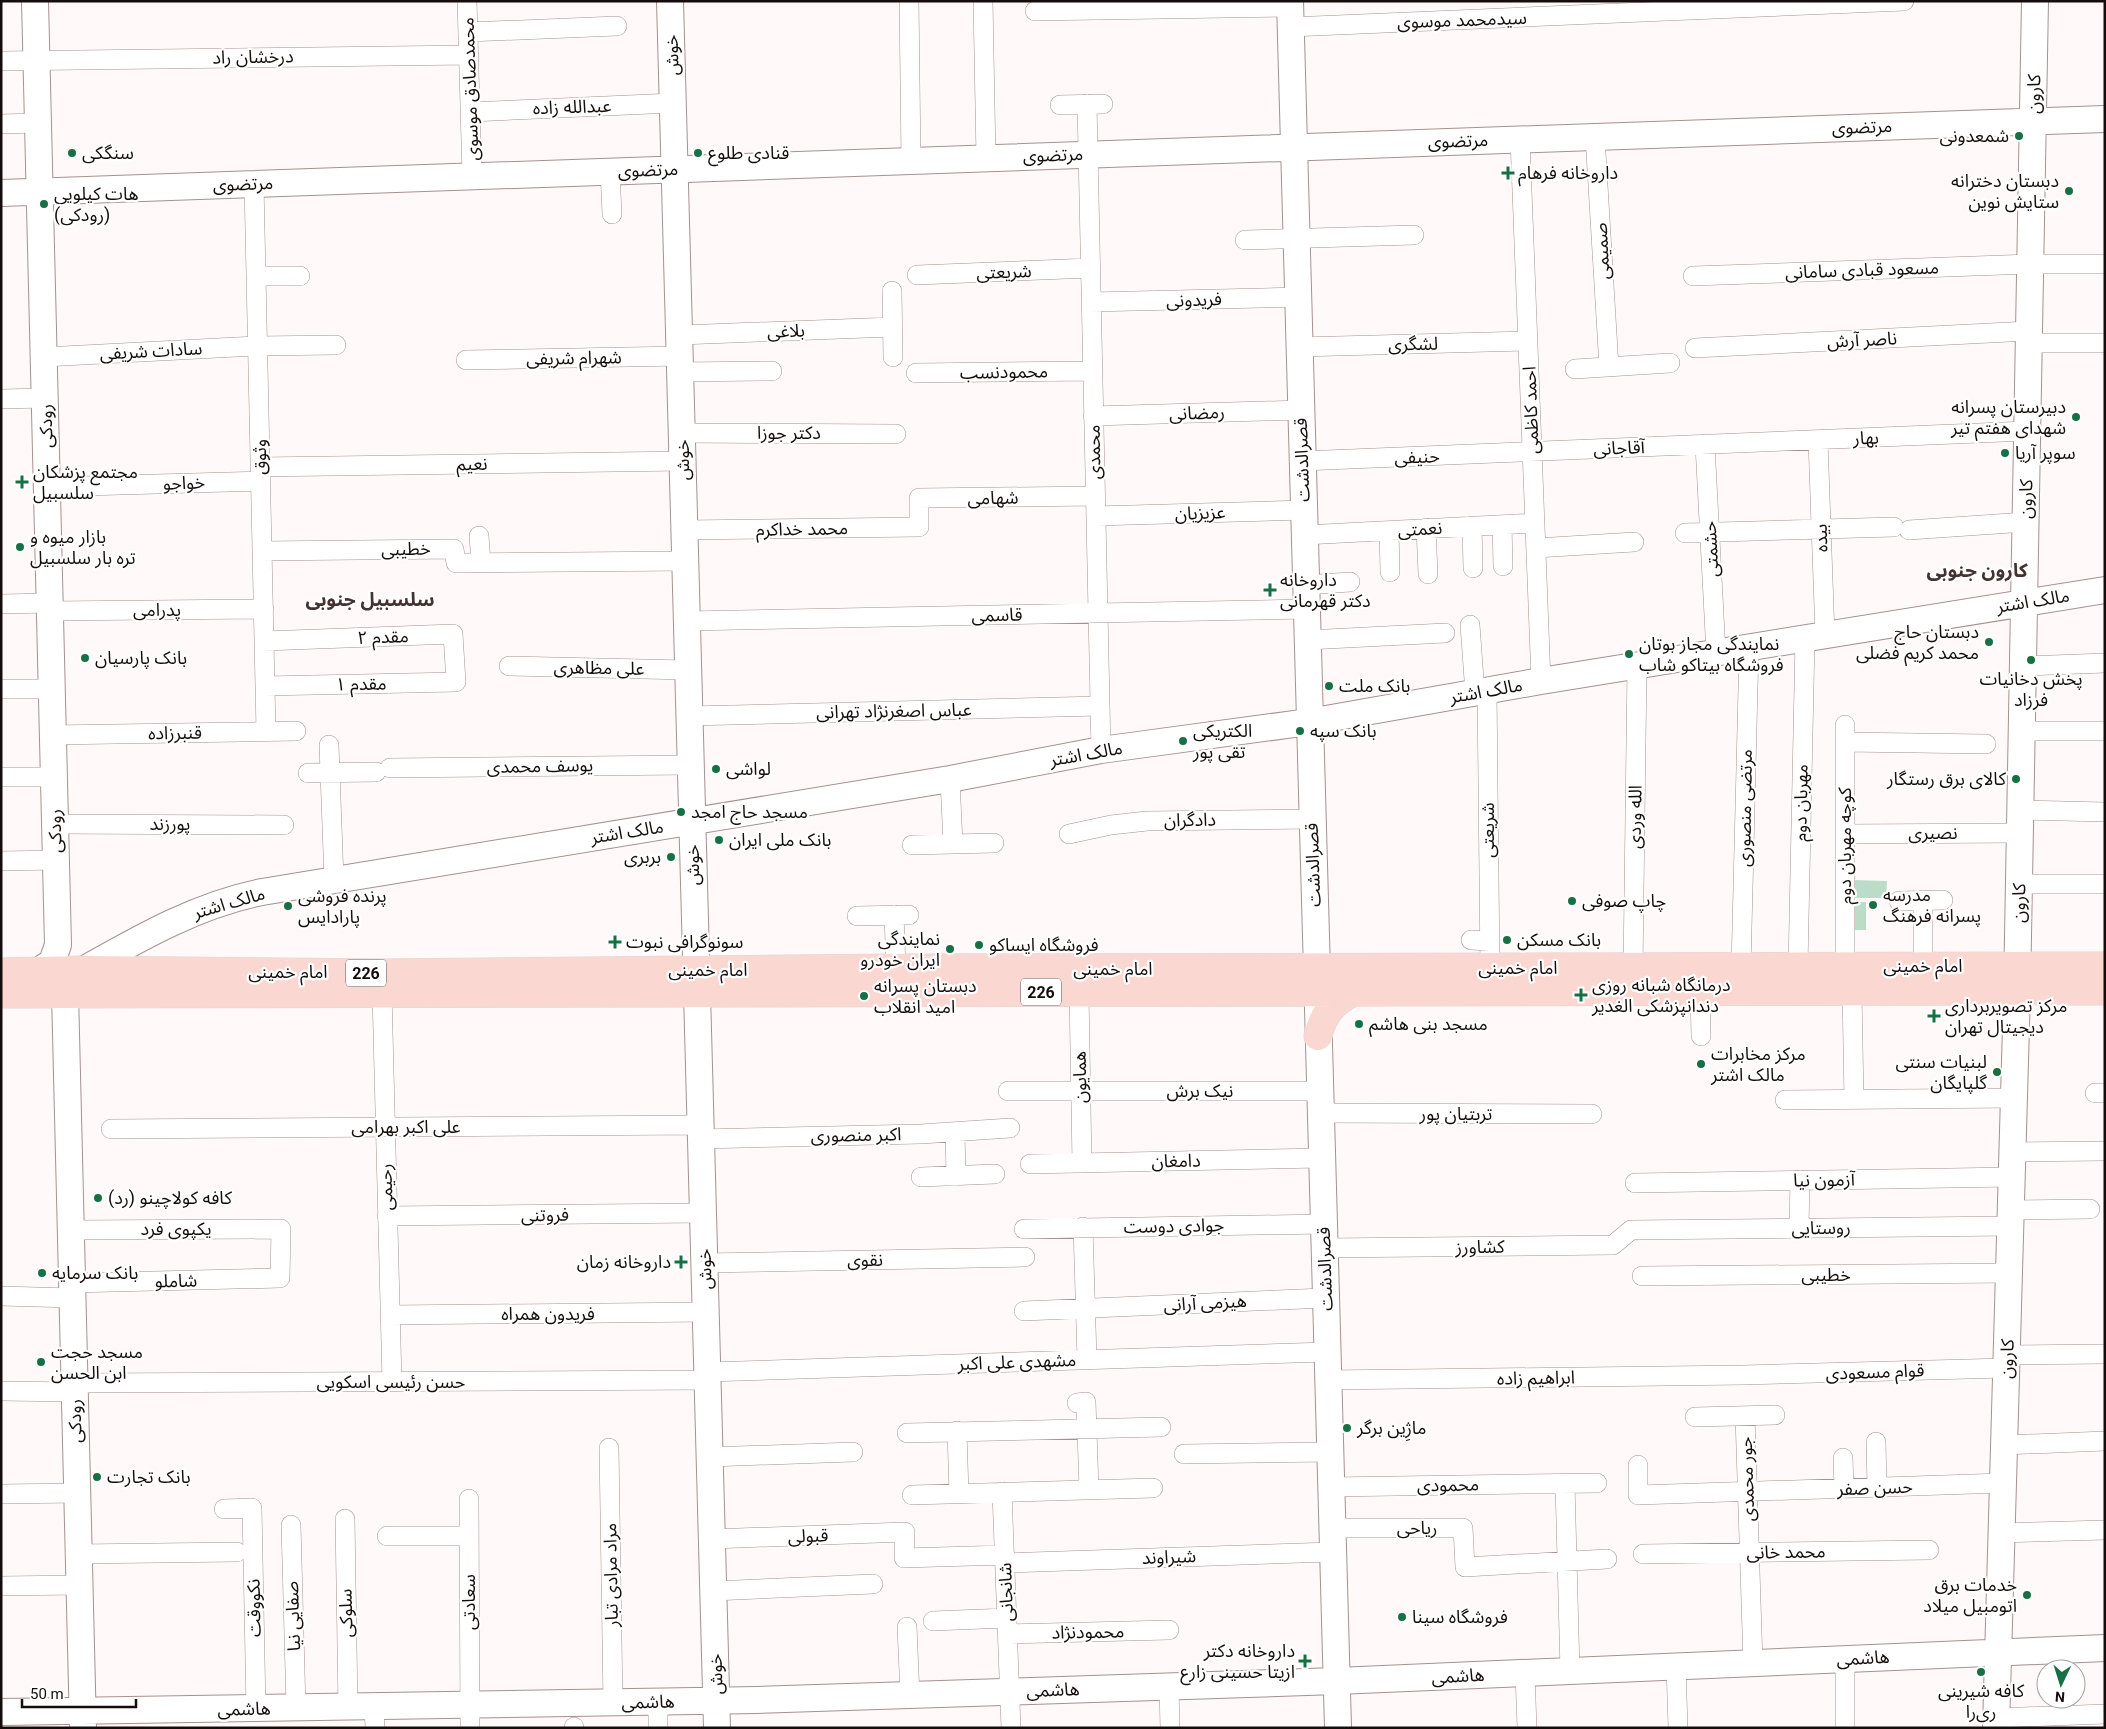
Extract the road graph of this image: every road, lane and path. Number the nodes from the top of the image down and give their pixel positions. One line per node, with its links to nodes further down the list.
1 (35, 1): 13 (main road, رودکی)
2 (467, 1): 11 (street, محمدصادق موسوی)
3 (670, 1): 15 (main road, خوش)
4 (909, 1): 27 (street)
5 (982, 1): 26 (street)
6 (1904, 1): 9 (street, سیدمحمد موسوی)
7 (2035, 1): 19 (main road, کارون)
8 (1035, 11): 9 (street, سیدمحمد موسوی)
9 (1290, 12): 24 (main road, قصرالدشت)
10 (617, 26): 11 (street)
11 (468, 32): 12 (street, محمدصادق موسوی)
12 (469, 55): 13 (street, درخشان راد); 17 (street, محمدصادق موسوی)
13 (37, 60): 14 (street, درخشان راد); 20 (main road, رودکی)
14 (1, 61)
15 (674, 103): 17 (street, عبدالله زاده); 28 (main road, خوش)
16 (1060, 104): 25 (street, محمدی)
17 (470, 112): 30 (street, محمدصادق موسوی)
18 (2105, 119): 19 (main road, مرتضوی)
19 (2033, 121): 22 (main road, مرتضوی); 38 (main road, کارون)
20 (38, 123): 21 (street); 32 (main road, رودکی)
21 (1, 124)
22 (1596, 136): 23 (main road, مرتضوی); 61 (street, صمیمی)
23 (1520, 139): 24 (main road, مرتضوی); 50 (street, احمد کاظمی)
24 (1294, 147): 25 (main road, مرتضوی); 36 (main road, قصرالدشت)
25 (1088, 154): 26 (main road, مرتضوی); 40 (street, محمدی)
26 (986, 158): 27 (main road, مرتضوی)
27 (911, 160): 28 (main road, مرتضوی)
28 (676, 169): 29 (main road, مرتضوی); 56 (main road, خوش)
29 (610, 171): 30 (main road, مرتضوی); 34 (street)
30 (472, 176): 31 (main road, مرتضوی)
31 (254, 184): 32 (main road, مرتضوی); 42 (street, وثوق)
32 (40, 191): 33 (main road, مرتضوی); 57 (main road, رودکی)
33 (1, 193)
34 (612, 214)
35 (1414, 236): 36 (street)
36 (1296, 238): 37 (street); 46 (main road, قصرالدشت)
37 (1245, 240)
38 (2030, 264): 39 (street, مسعود قبادی سامانی); 44 (street, مسعود قبادی سامانی); 49 (main road, کارون)
39 (2105, 264)
40 (1090, 268): 41 (street, شریعتی); 47 (street, محمدی)
41 (917, 275)
42 (256, 276): 43 (street); 53 (street, وثوق)
43 (300, 276)
44 (1693, 276)
45 (892, 291): 48 (street)
46 (1298, 297): 47 (street, فریدونی); 54 (main road, قصرالدشت)
47 (1091, 302): 64 (street, محمدی)
48 (892, 327): 56 (street, بلاغی); 58 (street)
49 (2029, 337): 51 (street, ناصر آرش); 55 (street, ناصر آرش); 70 (main road, کارون)
50 (1528, 341): 54 (street, لشگری); 75 (street, احمد کاظمی)
51 (2105, 344)
52 (336, 345): 53 (street, سادات شریفی)
53 (258, 346): 57 (street, سادات شریفی); 78 (street, وثوق)
54 (1299, 347): 68 (main road, قصرالدشت)
55 (1695, 348)
56 (681, 355): 59 (street, شهرام شریفی); 63 (street); 71 (main road, خوش)
57 (44, 357): 66 (main road, رودکی)
58 (893, 358)
59 (466, 360)
60 (1670, 363): 61 (street)
61 (1609, 367): 62 (street)
62 (1575, 369)
63 (772, 370)
64 (1093, 371): 65 (street, محمودنسب); 69 (street, محمدی)
65 (916, 373)
66 (45, 398): 67 (street); 79 (main road, رودکی)
67 (1, 399)
68 (1301, 410): 69 (street, رمضانی); 77 (main road, قصرالدشت)
69 (1094, 416): 80 (street, محمدی)
70 (2028, 431): 73 (street, بهار); 83 (main road, کارون)
71 (682, 433): 72 (street, دکتر جوزا); 76 (main road, خوش)
72 (896, 434)
73 (1818, 440): 74 (street, بهار); 90 (street, بیده)
74 (1705, 445): 75 (street, آقاجانی); 93 (street, حشمتی)
75 (1532, 452): 77 (street, حنیفی); 84 (street, احمد کاظمی)
76 (683, 461): 78 (street, نعیم); 89 (main road, خوش)
77 (1302, 462): 82 (main road, قصرالدشت)
78 (260, 474): 79 (street, خواجو); 97 (street, وثوق)
79 (47, 487): 109 (main road, رودکی)
80 (1095, 496): 81 (street, محمدی); 87 (street, شهامی)
81 (1096, 516): 82 (street, عزیزیان); 111 (street, محمدی)
82 (1304, 522): 91 (street, نعمتی); 106 (main road, قصرالدشت)
83 (2026, 522): 90 (street); 107 (main road, کارون)
84 (1535, 523): 85 (street, نعمتی); 96 (street, احمد کاظمی)
85 (1502, 525): 86 (street, نعمتی); 100 (street)
86 (1472, 526): 88 (street, نعمتی); 101 (street)
87 (919, 527): 89 (street, محمد خداکرم)
88 (1426, 528): 91 (street, نعمتی); 103 (street)
89 (685, 530): 98 (main road, خوش)
90 (1821, 530): 93 (street); 115 (street, بیده)
91 (1389, 531): 102 (street)
92 (1684, 533): 93 (street)
93 (1710, 533): 119 (street, حشمتی)
94 (479, 536): 99 (street)
95 (1634, 542): 96 (street)
96 (1536, 548): 125 (street, احمد کاظمی)
97 (262, 550): 99 (street, خطیبی); 110 (street, وثوق)
98 (686, 561): 99 (street, خطیبی); 112 (main road, خوش)
99 (481, 562)
100 (1503, 566)
101 (1473, 568)
102 (1390, 572)
103 (1428, 574)
104 (1350, 582): 106 (street, قاسمی)
105 (2105, 590): 107 (main road, مالک اشتر)
106 (1306, 597): 111 (street, قاسمی); 116 (main road, قصرالدشت)
107 (2024, 603): 115 (main road, مالک اشتر); 122 (main road, کارون)
108 (1, 604): 109 (street, پدرامی)
109 (50, 607): 110 (street, پدرامی); 129 (main road, رودکی)
110 (264, 609): 117 (street, وثوق)
111 (1098, 613): 112 (street, قاسمی); 131 (street, محمدی)
112 (687, 621): 124 (main road, خوش)
113 (1470, 625): 130 (street)
114 (1445, 634): 116 (street)
115 (1815, 638): 118 (main road, مالک اشتر); 170 (street, مهربان دوم)
116 (1307, 640): 133 (main road, قصرالدشت)
117 (264, 641): 126 (street, مقدم ۲); 127 (street, وثوق)
118 (1749, 648): 119 (main road, مالک اشتر); 176 (street, مرتضی منصوری)
119 (1716, 653): 123 (main road, مالک اشتر)
120 (2105, 663): 122 (street)
121 (509, 666): 124 (street, علی مظاهری)
122 (2023, 666): 136 (main road, کارون)
123 (1637, 667): 125 (main road, مالک اشتر); 175 (street, الله وردی)
124 (688, 670): 132 (main road, خوش)
125 (1541, 681): 130 (main road, مالک اشتر)
126 (456, 682): 127 (street, مقدم ۱)
127 (265, 686): 134 (street, وثوق)
128 (1, 689): 129 (street)
129 (52, 689): 138 (main road, رودکی)
130 (1481, 692): 133 (main road, مالک اشتر); 169 (street, شریعتی)
131 (1100, 706): 132 (street, عباس اصغرنژاد تهرانی); 141 (street, محمدی)
132 (689, 716): 142 (main road, خوش)
133 (1309, 722): 141 (main road, مالک اشتر); 149 (main road, قصرالدشت)
134 (266, 731): 135 (street, قنبرزاده); 138 (street, قنبرزاده)
135 (296, 731)
136 (2022, 731): 137 (street); 151 (main road, کارون)
137 (2105, 731)
138 (53, 735): 146 (main road, رودکی)
139 (1986, 744): 155 (street, کوچه مهربان دوم)
140 (329, 745): 143 (street)
141 (1100, 750): 147 (main road, مالک اشتر)
142 (690, 765): 143 (street, یوسف محمدی); 150 (main road, خوش)
143 (330, 772): 144 (street, یوسف محمدی); 161 (street)
144 (308, 773)
145 (1, 777): 146 (street)
146 (54, 777): 152 (main road, رودکی)
147 (950, 779): 150 (main road, مالک اشتر); 157 (street)
148 (2105, 812): 151 (street, نصیری)
149 (1312, 819): 154 (street, دادگران); 182 (main road, قصرالدشت)
150 (692, 822): 161 (main road, مالک اشتر); 183 (main road, خوش)
151 (2020, 822): 155 (street, نصیری); 162 (main road, کارون)
152 (55, 824): 153 (street, پورزند); 159 (main road, رودکی)
153 (284, 825)
154 (1069, 834)
155 (1845, 834): 181 (street, کوچه مهربان دوم)
156 (994, 843): 157 (street)
157 (953, 844): 158 (street)
158 (912, 845)
159 (56, 860): 160 (street); 179 (main road, رودکی)
160 (1, 861)
161 (334, 880): 177 (main road, مالک اشتر)
162 (2020, 884): 163 (street); 180 (main road, کارون)
163 (2105, 884)
164 (1943, 900): 166 (street)
165 (1899, 901): 166 (street)
166 (1923, 901): 172 (street)
167 (857, 916): 173 (street)
168 (1471, 940): 169 (street)
169 (1490, 940): 174 (street, شریعتی)
170 (1798, 966): 176 (main road, امام خمینی / 226); 181 (main road, امام خمینی / 226)
171 (2105, 966): 180 (main road, امام خمینی / 226)
172 (1923, 967): 180 (main road, امام خمینی / 226); 181 (main road, امام خمینی / 226)
173 (896, 968): 182 (main road, امام خمینی / 226); 183 (main road, امام خمینی / 226)
174 (1490, 968): 175 (main road, امام خمینی / 226); 182 (main road, امام خمینی / 226)
175 (1633, 968): 176 (main road, امام خمینی / 226)
176 (1740, 968)
177 (82, 970): 179 (main road, امام خمینی / 226); 184 (main road, امام خمینی / 226)
178 (1, 972): 179 (main road, امام خمینی / 226)
179 (37, 972)
180 (2018, 978): 181 (main road, امام خمینی / 226); 186 (main road, امام خمینی / 226); 196 (main road, کارون)
181 (1849, 979): 185 (main road, امام خمینی / 226); 197 (street, کوچه مهربان دوم)
182 (1316, 980): 187 (main road, امام خمینی / 226); 188 (main road, امام خمینی / 226); 192 (main road, قصرالدشت)
183 (696, 981): 184 (main road, امام خمینی / 226); 187 (main road, امام خمینی / 226); 204 (main road, خوش)
184 (425, 982): 189 (main road, امام خمینی / 226)
185 (1700, 991): 188 (main road, امام خمینی / 226); 193 (street)
186 (2105, 991)
187 (1079, 992): 195 (street, همایون)
188 (1354, 992): 192 (main road)
189 (382, 993): 191 (main road, امام خمینی / 226); 201 (street, رحیمی)
190 (1, 994): 191 (main road, امام خمینی / 226)
191 (65, 994): 224 (main road, رودکی)
192 (1318, 1036): 199 (main road, قصرالدشت)
193 (1701, 1036)
194 (1008, 1091): 195 (street, نیک برش)
195 (1080, 1091): 199 (street, نیک برش); 209 (street, همایون)
196 (2014, 1098): 197 (street); 207 (main road, کارون)
197 (1854, 1099): 198 (street)
198 (1785, 1100)
199 (1320, 1102): 200 (street, تربتیان پور); 208 (main road, قصرالدشت)
200 (1592, 1114)
201 (385, 1127): 203 (street, علی اکبر بهرامی); 204 (street, علی اکبر بهرامی); 219 (street, رحیمی)
202 (1010, 1128): 205 (street, اکبر منصوری)
203 (111, 1129)
204 (701, 1132): 205 (street, اکبر منصوری); 218 (main road, خوش)
205 (955, 1132): 212 (street)
206 (2105, 1151): 207 (street)
207 (2013, 1152): 214 (main road, کارون)
208 (1321, 1158): 209 (street, دامغان); 226 (main road, قصرالدشت)
209 (1082, 1163): 210 (street, دامغان)
210 (1030, 1164)
211 (995, 1174): 212 (street)
212 (956, 1176): 213 (street)
213 (920, 1177)
214 (2012, 1177): 215 (street, آزمون نیا); 220 (main road, کارون)
215 (1800, 1180): 216 (street, آزمون نیا); 222 (street)
216 (1635, 1182)
217 (2090, 1209): 220 (street, روستایی)
218 (703, 1213): 219 (street, فروتنی); 228 (main road, خوش)
219 (387, 1216): 238 (street, رحیمی)
220 (2011, 1218): 222 (street, روستایی); 229 (main road, کارون)
221 (1083, 1228): 223 (street, جوادی دوست); 226 (street, جوادی دوست); 235 (street)
222 (1799, 1228): 225 (street, روستایی)
223 (1024, 1229)
224 (71, 1230): 231 (street, یکپوی فرد); 232 (main road, رودکی)
225 (1631, 1230): 226 (street, کشاورز)
226 (1324, 1236): 234 (main road, قصرالدشت)
227 (1024, 1257): 228 (street, نقوی)
228 (705, 1263): 236 (main road, خوش)
229 (2009, 1273): 230 (street, خطیبی); 242 (main road, کارون)
230 (1642, 1276)
231 (280, 1278): 232 (street, شاملو)
232 (72, 1291): 233 (street, شاملو); 247 (main road, رودکی)
233 (1, 1296)
234 (1325, 1298): 235 (street, هیزمی آرانی); 239 (main road, قصرالدشت)
235 (1085, 1309): 237 (street, هیزمی آرانی); 241 (street)
236 (706, 1312): 238 (street, فریدون همراه); 244 (main road, خوش)
237 (1024, 1312)
238 (390, 1315): 246 (street, رحیمی)
239 (1327, 1352): 241 (street, مشهدی علی اکبر); 245 (main road, قصرالدشت)
240 (2105, 1354): 242 (street, قوام مسعودی)
241 (1086, 1360): 244 (street, مشهدی علی اکبر)
242 (2006, 1362): 243 (street, قوام مسعودی); 259 (main road, کارون)
243 (1744, 1375): 245 (street, ابراهیم زاده)
244 (708, 1376): 246 (street, حسن رئیسی اسکویی); 264 (main road, خوش)
245 (1328, 1380): 262 (main road, قصرالدشت)
246 (392, 1382): 247 (street, حسن رئیسی اسکویی)
247 (74, 1388): 248 (street, حسن رئیسی اسکویی); 275 (main road, رودکی)
248 (1, 1391)
249 (1077, 1403): 253 (street)
250 (1775, 1415): 251 (street)
251 (1746, 1416): 252 (street); 277 (street, جور محمدی)
252 (1695, 1417)
253 (1087, 1427): 254 (street); 255 (street); 273 (street)
254 (1161, 1427)
255 (957, 1431): 256 (street); 279 (street)
256 (907, 1433)
257 (2105, 1441): 259 (street)
258 (1876, 1442): 271 (street)
259 (2004, 1445): 268 (main road, کارون)
260 (609, 1448): 321 (street, مراد مرادی تبار)
261 (853, 1452): 264 (street)
262 (1330, 1452): 263 (street); 270 (main road, قصرالدشت)
263 (1184, 1454)
264 (710, 1457): 290 (main road, خوش)
265 (1843, 1458): 274 (street)
266 (1638, 1465): 277 (street, حسن صفر)
267 (1597, 1483): 269 (street, محمودی)
268 (2003, 1483): 271 (street, حسن صفر); 287 (main road, کارون)
269 (1565, 1484): 270 (street, محمودی); 299 (street)
270 (1331, 1487): 291 (main road, قصرالدشت)
271 (1877, 1487): 274 (street, حسن صفر)
272 (1152, 1488): 273 (street)
273 (1089, 1489): 276 (street)
274 (1844, 1489): 277 (street, حسن صفر)
275 (77, 1492): 278 (street); 295 (main road, رودکی)
276 (1002, 1492): 279 (street); 297 (street, شانجانی)
277 (1748, 1492): 294 (street, جور محمدی)
278 (1, 1494)
279 (959, 1494): 280 (street)
280 (912, 1495)
281 (469, 1499): 289 (street, سعادتی)
282 (224, 1509): 323 (street, نکووقت)
283 (345, 1519): 322 (street, سلوکی)
284 (291, 1525): 324 (street, صفایی نیا)
285 (2105, 1530): 287 (street)
286 (905, 1532): 290 (street, قبولی); 297 (street, شیراوند)
287 (2001, 1533): 309 (main road, کارون)
288 (387, 1536): 289 (street)
289 (469, 1536): 327 (street, سعادتی)
290 (712, 1539): 303 (main road, خوش)
291 (1332, 1540): 297 (street, شیراوند); 299 (street, ریاحی); 315 (main road, قصرالدشت)
292 (1929, 1550): 294 (street, محمد خانی)
293 (237, 1552): 295 (street)
294 (1749, 1552): 296 (street, محمد خانی); 311 (street, جور محمدی)
295 (78, 1554): 301 (main road, رودکی)
296 (1643, 1554)
297 (1005, 1559): 305 (street, شانجانی)
298 (1607, 1559): 299 (street)
299 (1567, 1561): 313 (street)
300 (873, 1584): 303 (street)
301 (79, 1585): 302 (street); 329 (main road, رودکی)
302 (1, 1586)
303 (713, 1591): 319 (main road, خوش)
304 (933, 1622): 305 (street, محمودنژاد)
305 (1008, 1626): 307 (street, محمودنژاد); 317 (street, شانجانی)
306 (908, 1627): 318 (street)
307 (1169, 1630)
308 (2105, 1648): 309 (main road, هاشمی)
309 (1998, 1652): 310 (main road, هاشمی); 330 (main road, کارون)
310 (1845, 1658): 311 (main road, هاشمی); 338 (street)
311 (1753, 1662): 312 (main road, هاشمی)
312 (1676, 1666): 313 (main road, هاشمی); 337 (street)
313 (1570, 1671): 314 (main road, هاشمی)
314 (1525, 1673): 315 (main road, هاشمی); 336 (street)
315 (1337, 1681): 316 (main road, هاشمی); 335 (main road, قصرالدشت)
316 (1169, 1687): 317 (main road, هاشمی); 334 (street)
317 (1010, 1692): 318 (main road, هاشمی); 333 (street, شانجانی)
318 (910, 1695): 319 (main road, هاشمی)
319 (716, 1701): 320 (main road, هاشمی); 332 (main road, خوش)
320 (658, 1702): 321 (main road, هاشمی); 331 (street)
321 (613, 1703): 327 (main road, هاشمی)
322 (348, 1707): 324 (main road, هاشمی); 328 (main road, هاشمی)
323 (256, 1708): 324 (main road, هاشمی); 329 (main road, هاشمی)
324 (296, 1708)
325 (1, 1712): 329 (main road, هاشمی)
326 (2105, 1714): 330 (street)
327 (470, 1716): 328 (main road, هاشمی)
328 (374, 1717)
329 (82, 1719)
330 (1996, 1723)
331 (658, 1728)
332 (717, 1728)
333 (1011, 1728)
334 (1170, 1728)
335 (1338, 1728)
336 (1527, 1728)
337 (1678, 1728)
338 (1845, 1728)

